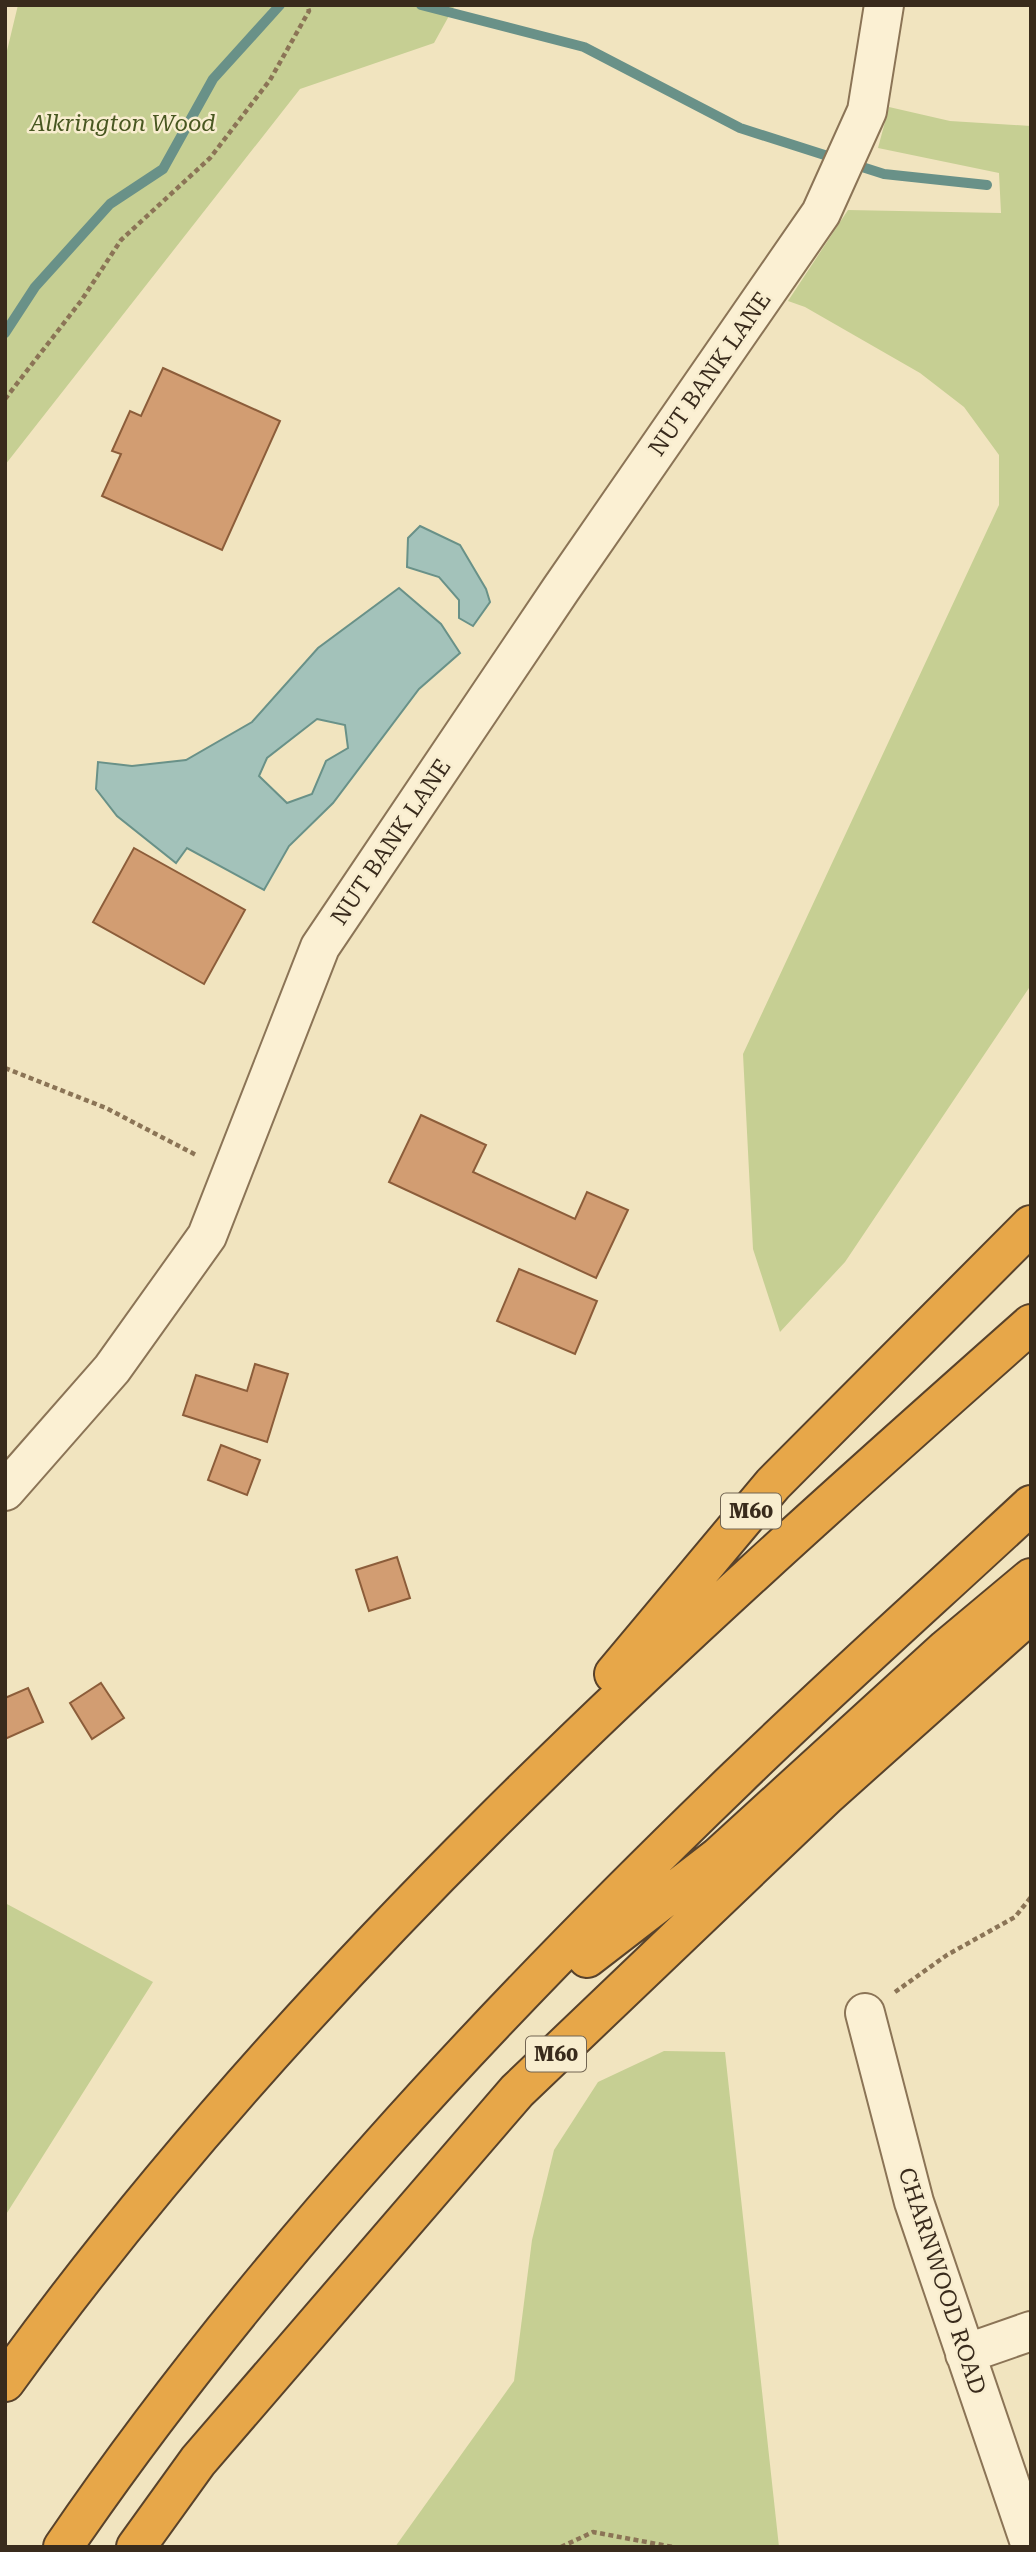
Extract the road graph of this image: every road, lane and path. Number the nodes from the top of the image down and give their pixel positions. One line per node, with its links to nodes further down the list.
1 (884, 5): 5 (street, NUT BANK LANE)
2 (308, 8): 3 (path)
3 (5, 399)
4 (5, 1068): 5 (path)
5 (231, 1174): 8 (street, NUT BANK LANE)
6 (1031, 1225): 12 (highway, M60)
7 (1031, 1324): 12 (highway, M60)
8 (5, 1491)
9 (1031, 1506): 15 (highway, M60)
10 (1031, 1578): 15 (highway, M60)
11 (1031, 1613): 21 (highway, M60)
12 (494, 1818): 18 (highway, M60)
13 (1031, 1897): 14 (path)
14 (865, 2013): 17 (street, CHARNWOOD ROAD)
15 (474, 2044): 20 (highway, M60)
16 (1031, 2331): 17 (street)
17 (965, 2354): 19 (street, CHARNWOOD ROAD)
18 (5, 2382)
19 (1031, 2546)
20 (63, 2547)
21 (136, 2547)
22 (561, 2547): 23 (path)
23 (673, 2547)

